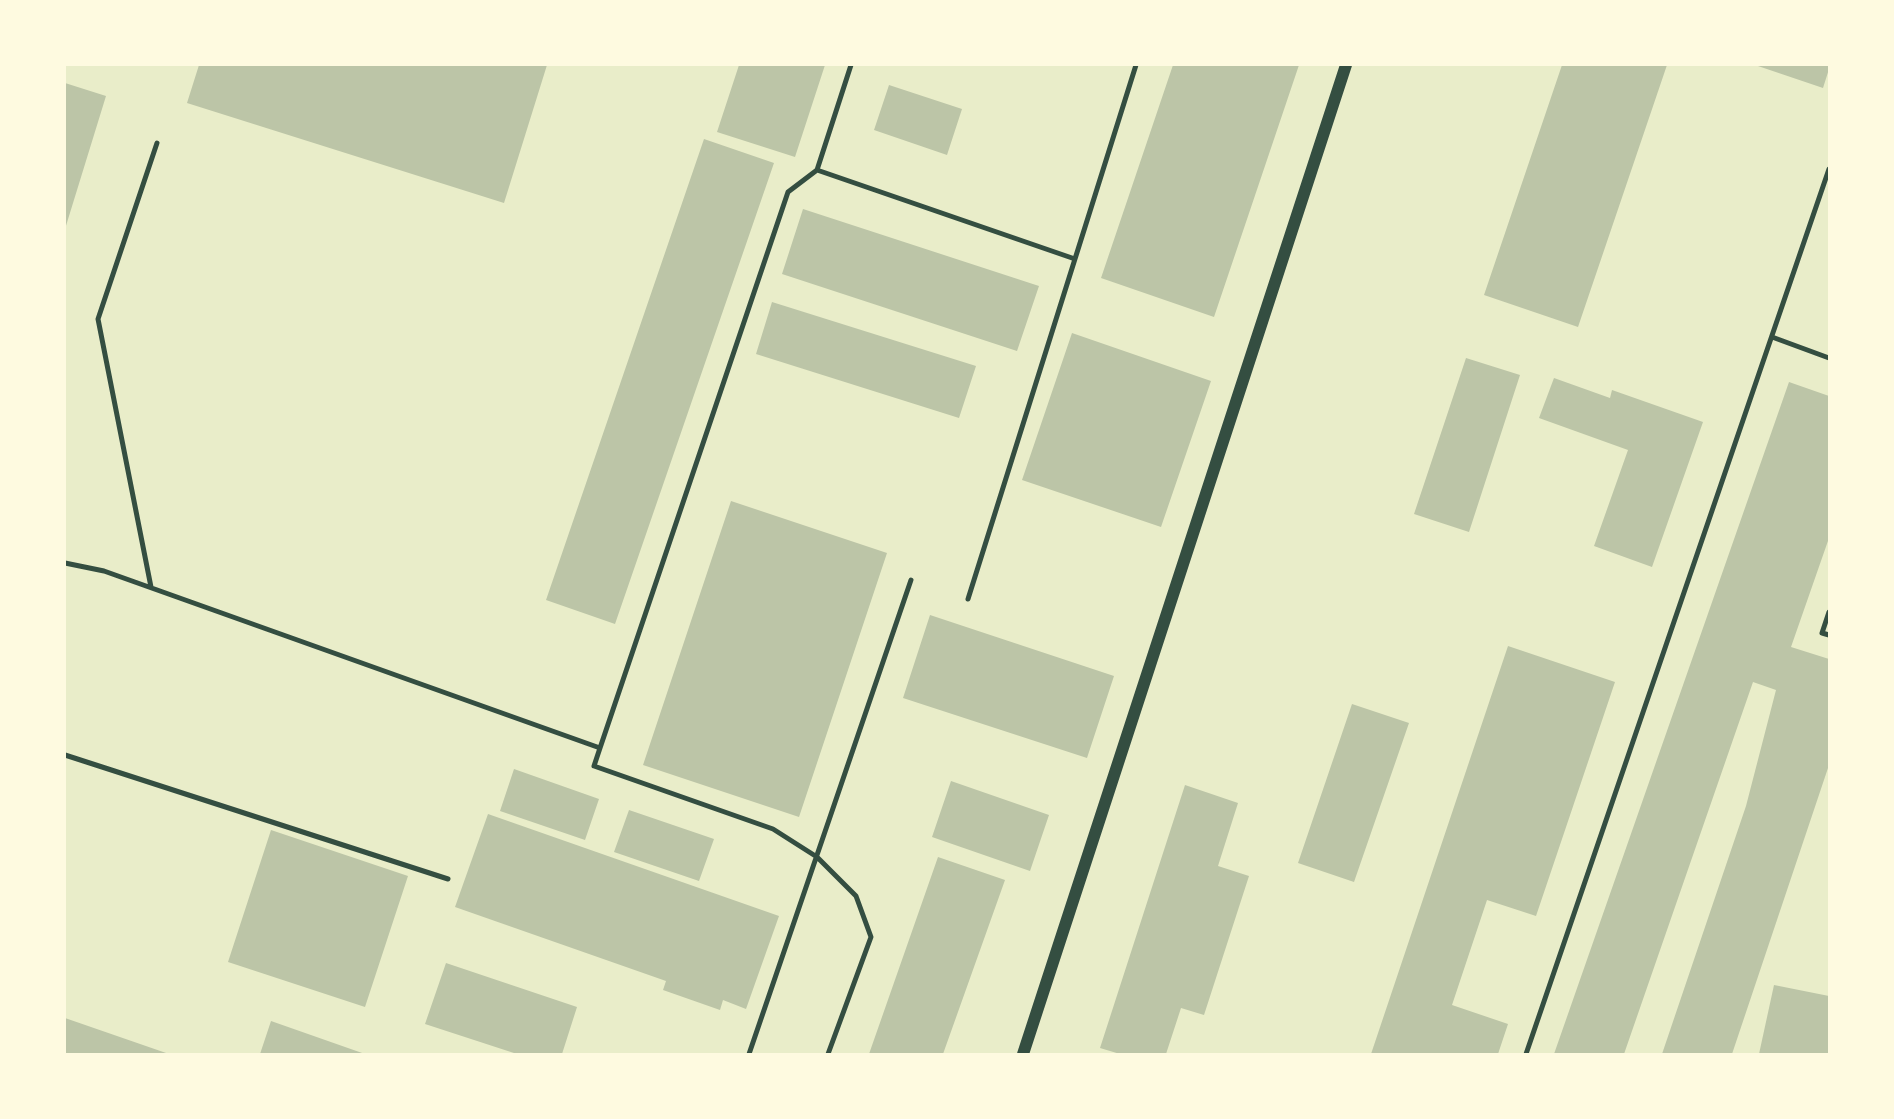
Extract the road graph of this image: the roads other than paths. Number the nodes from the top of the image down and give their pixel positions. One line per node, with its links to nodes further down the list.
1 (850, 65): 5 (lane)
2 (1136, 65): 7 (lane)
3 (1346, 65): 22 (street)
4 (157, 144): 12 (lane)
5 (817, 170): 7 (lane); 16 (lane)
6 (1829, 170): 8 (lane)
7 (1075, 259): 13 (lane)
8 (1772, 337): 9 (lane); 23 (lane)
9 (1829, 358)
10 (65, 563): 12 (lane)
11 (911, 580): 18 (lane)
12 (151, 588): 16 (lane)
13 (968, 599)
14 (1829, 612): 15 (lane)
15 (1829, 635)
16 (600, 748): 18 (lane)
17 (65, 755): 19 (lane)
18 (817, 857): 20 (lane); 21 (lane)
19 (448, 879)
20 (749, 1054)
21 (828, 1054)
22 (1023, 1054)
23 (1526, 1054)

